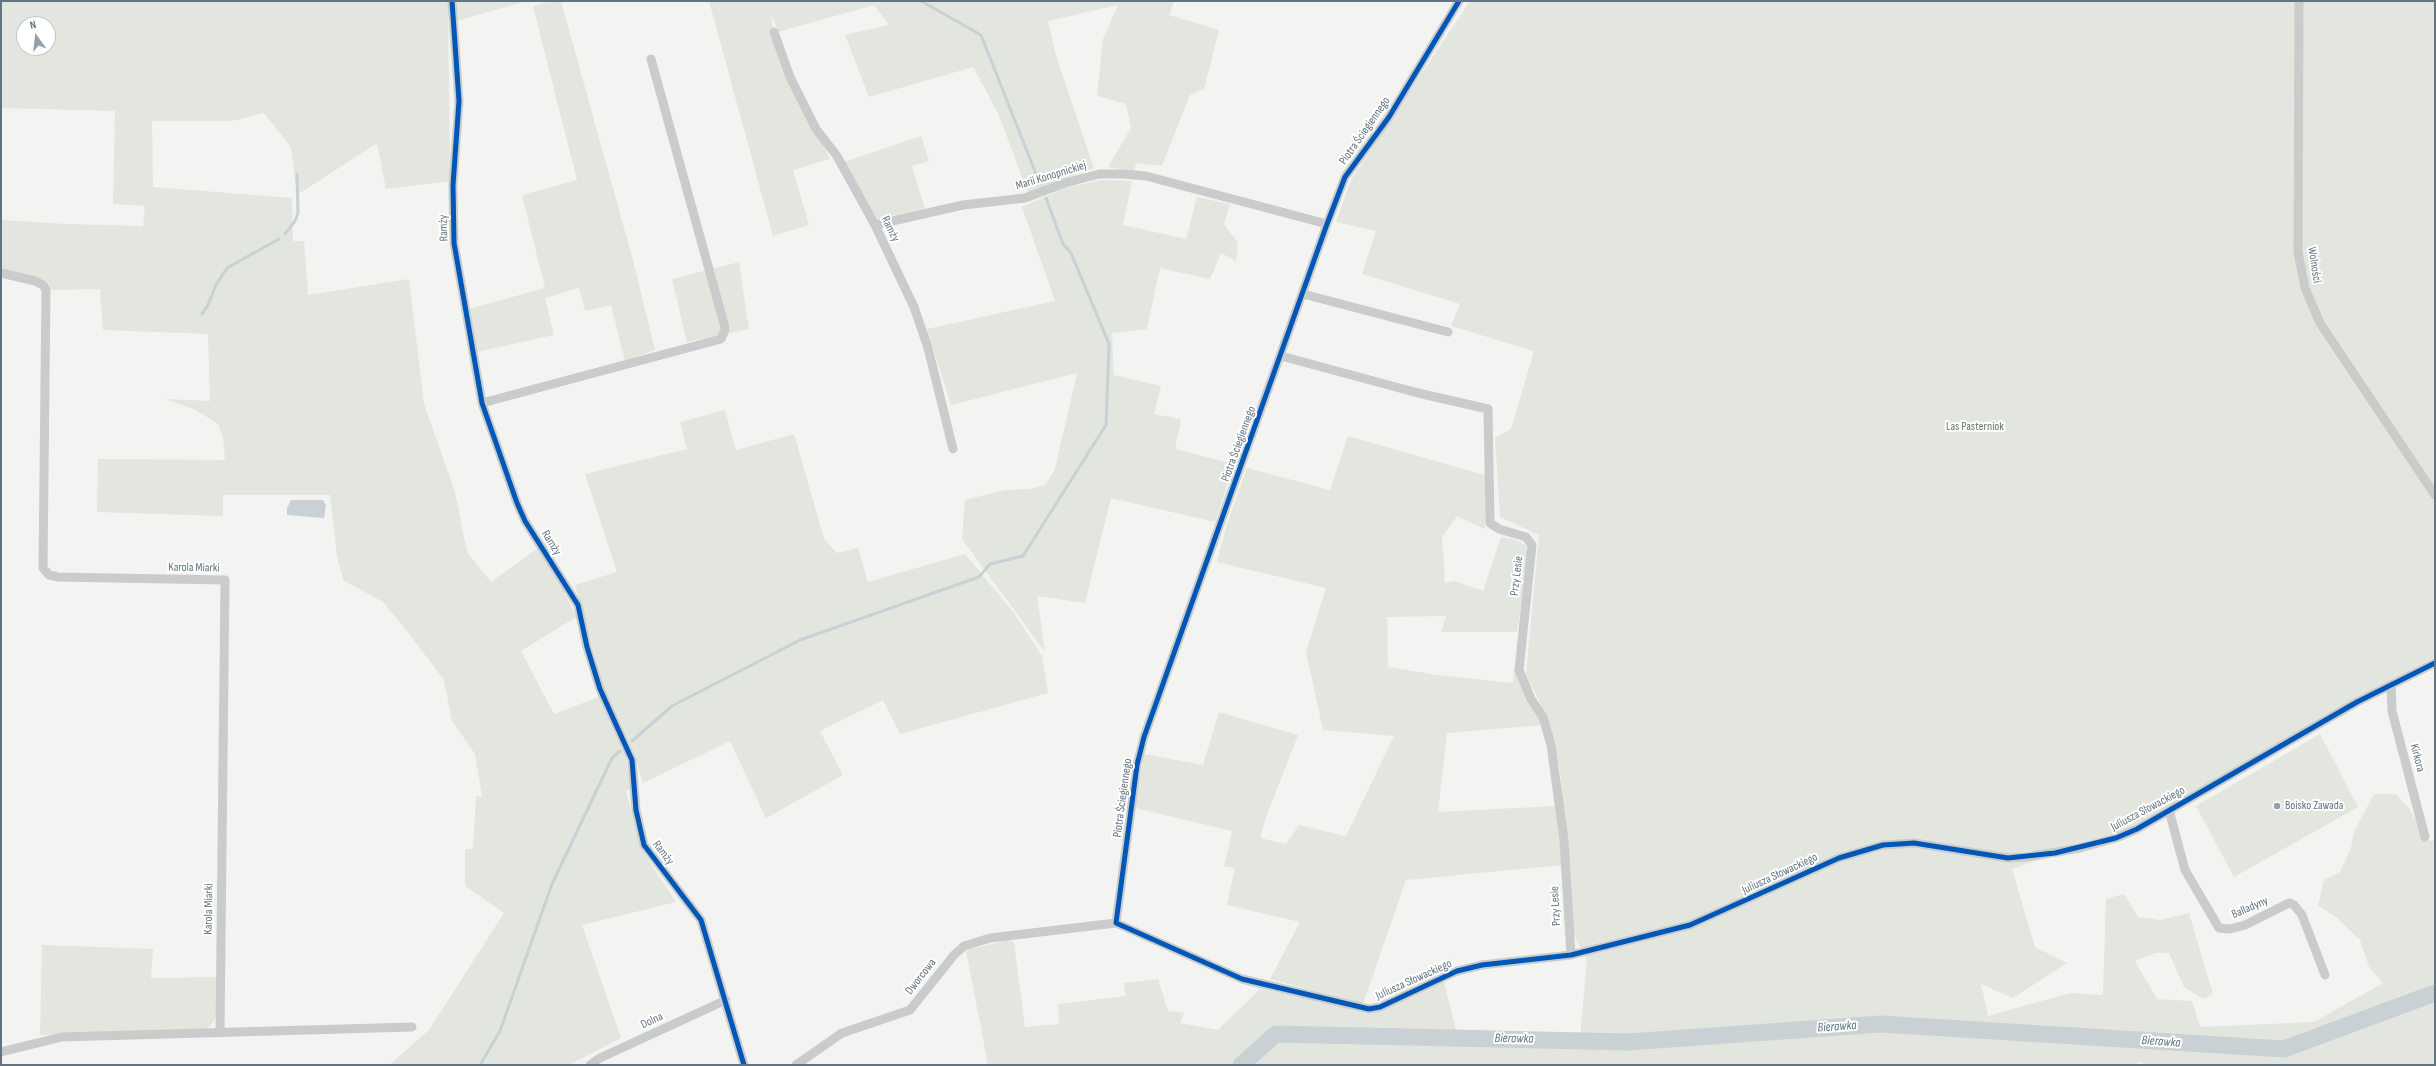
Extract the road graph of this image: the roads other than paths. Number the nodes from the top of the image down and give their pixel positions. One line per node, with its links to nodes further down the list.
1 (452, 1): 12 (street, Ramży)
2 (1459, 1): 6 (street, Piotra Ściegiennego)
3 (2299, 1): 14 (street, Wolności)
4 (774, 32): 7 (street, Ramży)
5 (651, 59): 12 (street)
6 (1327, 224): 7 (street, Marii Konopnickiej); 9 (street, Piotra Ściegiennego)
7 (875, 225): 13 (street, Ramży)
8 (1, 273): 24 (street, Karola Miarki)
9 (1303, 294): 10 (street); 11 (street, Piotra Ściegiennego)
10 (1448, 332)
11 (1281, 356): 19 (street, Piotra Ściegiennego); 20 (street, Przy Lesie)
12 (482, 403): 22 (street, Ramży)
13 (952, 449)
14 (2435, 495)
15 (2435, 663): 16 (street, Juliusza Słowackiego)
16 (2391, 685): 17 (street, Juliusza Słowackiego); 18 (street, Kirkora)
17 (2169, 810): 20 (street, Juliusza Słowackiego); 21 (street, Balladyny)
18 (2425, 837)
19 (1116, 923): 20 (street, Juliusza Słowackiego); 28 (street, Dworcowa)
20 (1571, 955)
21 (2325, 975)
22 (726, 1000): 26 (street, Dolna); 27 (street, Ramży)
23 (412, 1027): 24 (street)
24 (220, 1031): 25 (street)
25 (1, 1052)
26 (590, 1065)
27 (744, 1065)
28 (796, 1065)

